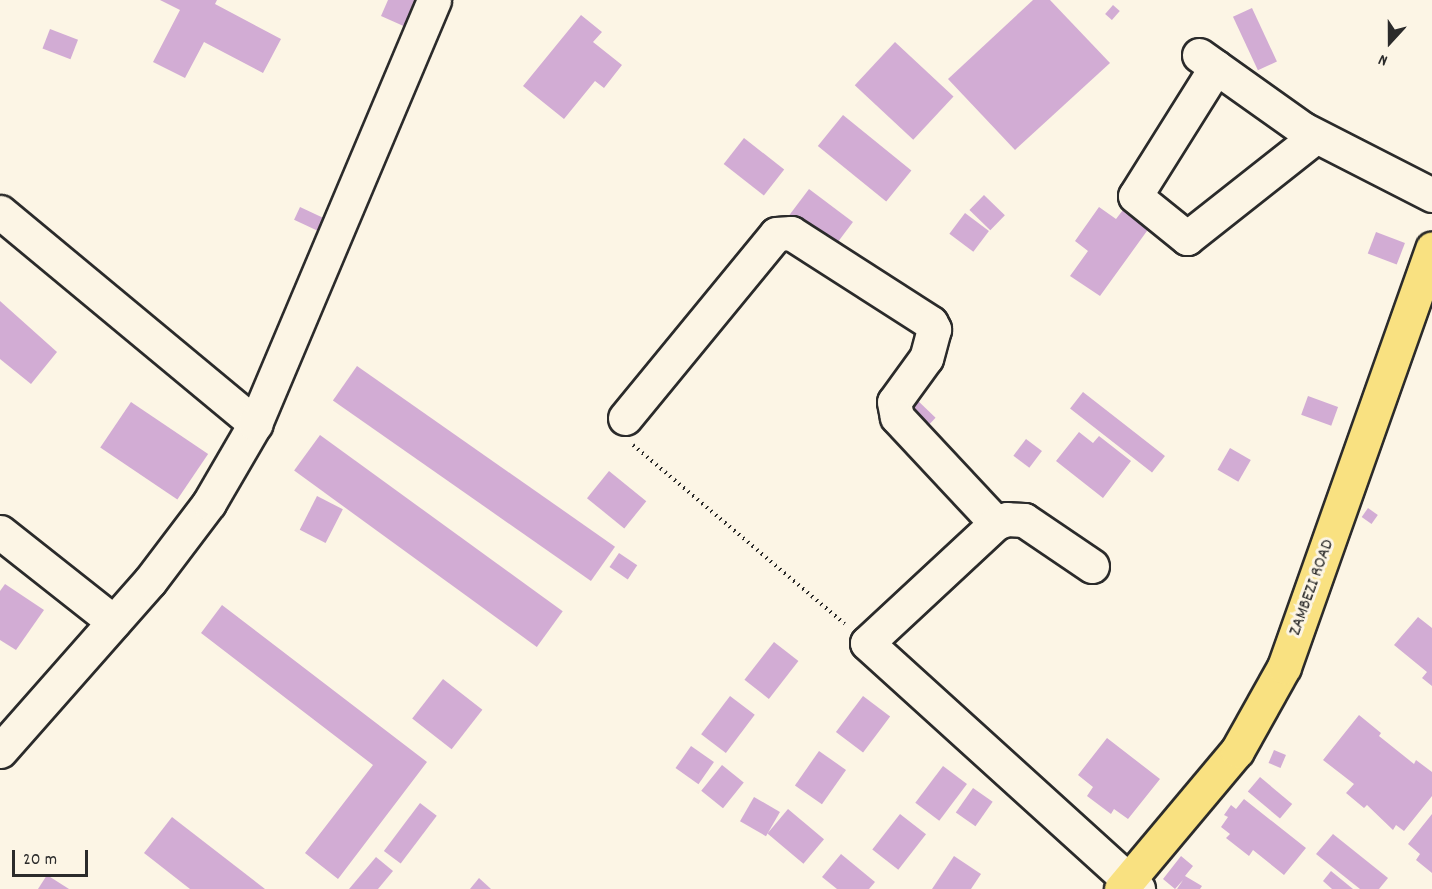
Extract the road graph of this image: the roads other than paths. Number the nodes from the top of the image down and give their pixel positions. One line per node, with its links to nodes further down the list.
1 (434, 0): 8 (street)
2 (1316, 136): 2 (street); 3 (street)
3 (1432, 195)
4 (0, 212): 8 (street)
5 (1432, 248): 6 (main road, ZAMBEZI ROAD)
6 (1426, 281): 14 (main road, ZAMBEZI ROAD)
7 (626, 418): 9 (street)
8 (255, 424): 12 (street)
9 (996, 523): 11 (street); 14 (street)
10 (0, 532): 12 (street)
11 (1092, 566)
12 (114, 622): 13 (street)
13 (0, 752)
14 (1129, 886)

